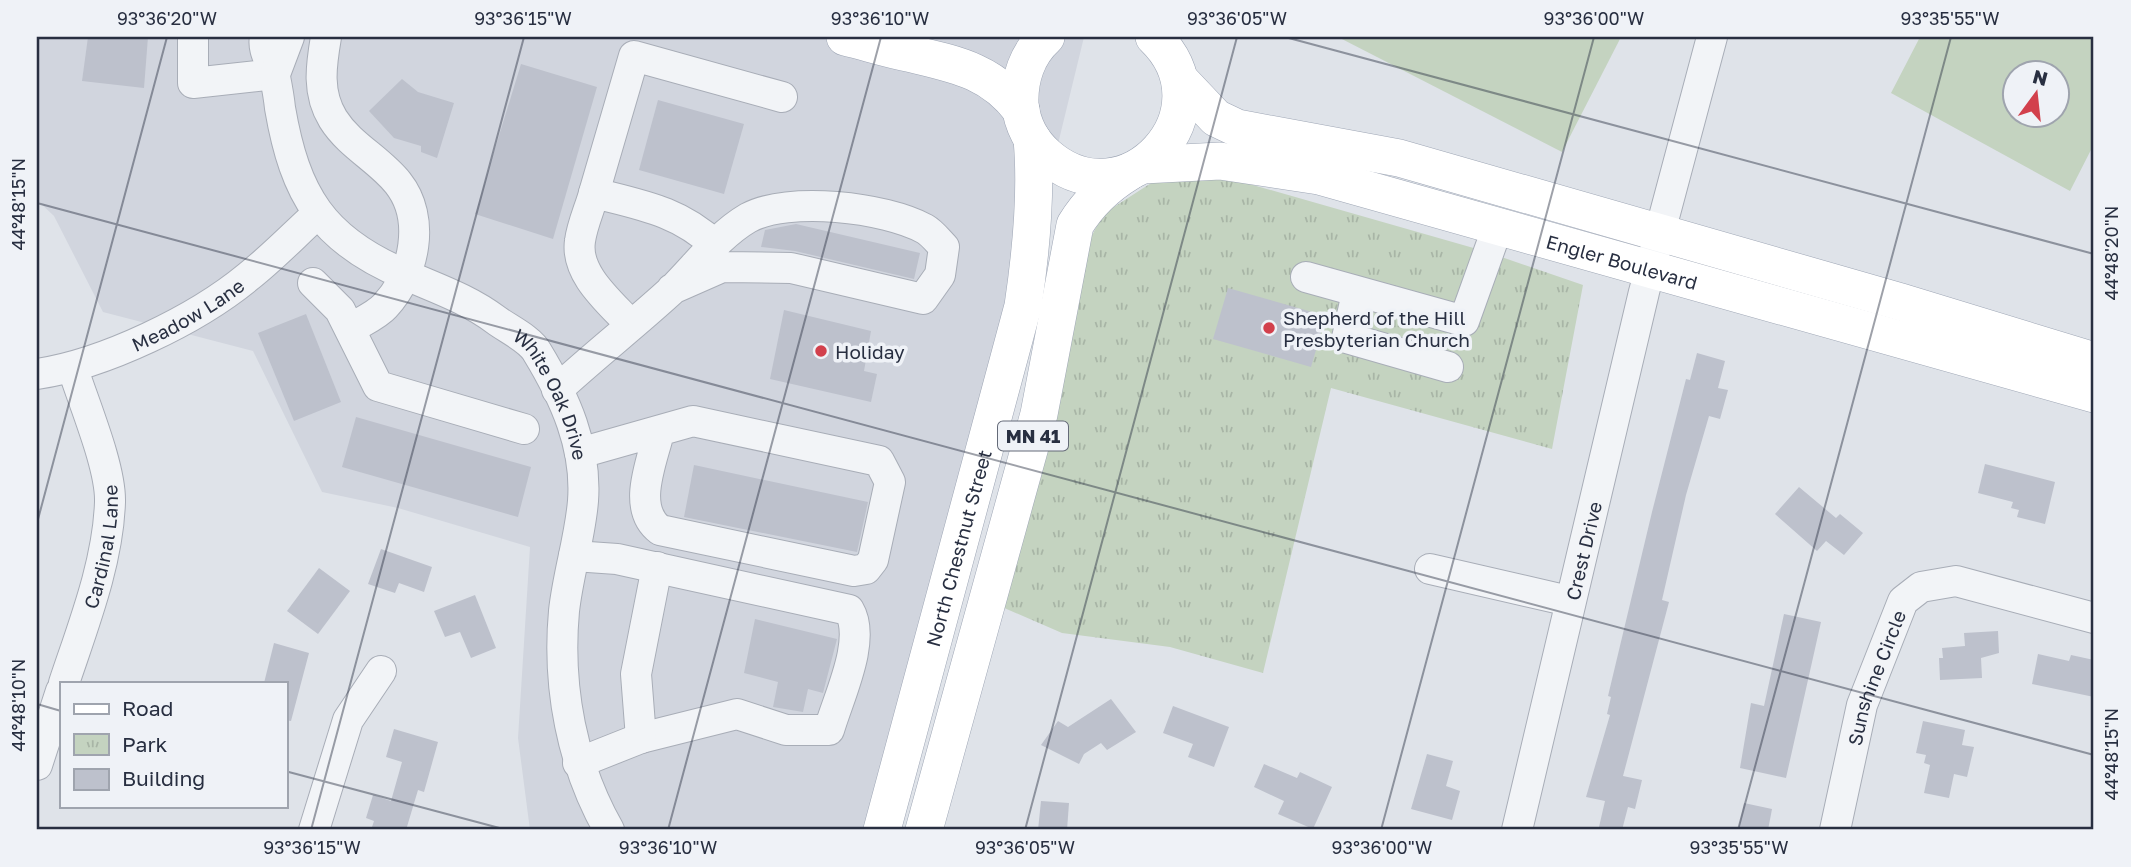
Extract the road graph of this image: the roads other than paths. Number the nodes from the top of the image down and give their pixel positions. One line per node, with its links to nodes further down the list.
1 (193, 37): 9 (street)
2 (265, 37): 9 (street, White Oak Drive)
3 (289, 37): 9 (street, White Oak Drive)
4 (326, 37): 19 (street)
5 (845, 37): 11 (main road)
6 (1046, 37): 11 (main road, MN 41)
7 (1712, 37): 16 (street, Crest Drive)
8 (1170, 55): 12 (main road, MN 41); 16 (main road, Engler Boulevard)
9 (275, 74): 14 (street, White Oak Drive)
10 (782, 97): 13 (street)
11 (1026, 125): 12 (main road, Engler Boulevard); 48 (main road, North Chestnut Street / MN 41)
12 (1136, 168): 15 (main road, Engler Boulevard); 49 (main road, MN 41)
13 (594, 193): 17 (street); 24 (street)
14 (316, 215): 19 (street, White Oak Drive); 28 (street, Meadow Lane)
15 (1498, 226): 18 (main road, Engler Boulevard); 23 (street)
16 (1661, 232): 18 (street, Crest Drive); 26 (main road, Engler Boulevard)
17 (715, 245): 22 (street); 22 (street)
18 (1650, 270): 31 (main road, Engler Boulevard); 38 (street, Crest Drive)
19 (405, 275): 25 (street); 30 (street, White Oak Drive)
20 (1306, 277): 23 (street)
21 (313, 283): 25 (street)
22 (673, 289): 24 (street)
23 (1357, 293): 27 (street)
24 (630, 324): 30 (street)
25 (350, 329): 32 (street)
26 (2094, 361)
27 (1447, 367)
28 (73, 369): 29 (street, Meadow Lane); 41 (street, Cardinal Lane)
29 (37, 374)
30 (557, 390): 34 (street, White Oak Drive)
31 (2094, 394)
32 (524, 429)
33 (659, 432): 33 (street); 34 (street)
34 (580, 453): 35 (street, White Oak Drive)
35 (574, 556): 36 (street); 44 (street, White Oak Drive)
36 (657, 567): 43 (street); 43 (street)
37 (1430, 569): 38 (street)
38 (1569, 601): 50 (street, Crest Drive)
39 (2094, 618): 51 (street, Sunshine Circle)
40 (381, 671): 46 (street)
41 (64, 682)
42 (60, 694): 45 (street)
43 (641, 738): 44 (street)
44 (578, 763): 47 (street, White Oak Drive)
45 (37, 765)
46 (314, 830)
47 (609, 830)
48 (882, 830)
49 (924, 830)
50 (1517, 830)
51 (1835, 830)

